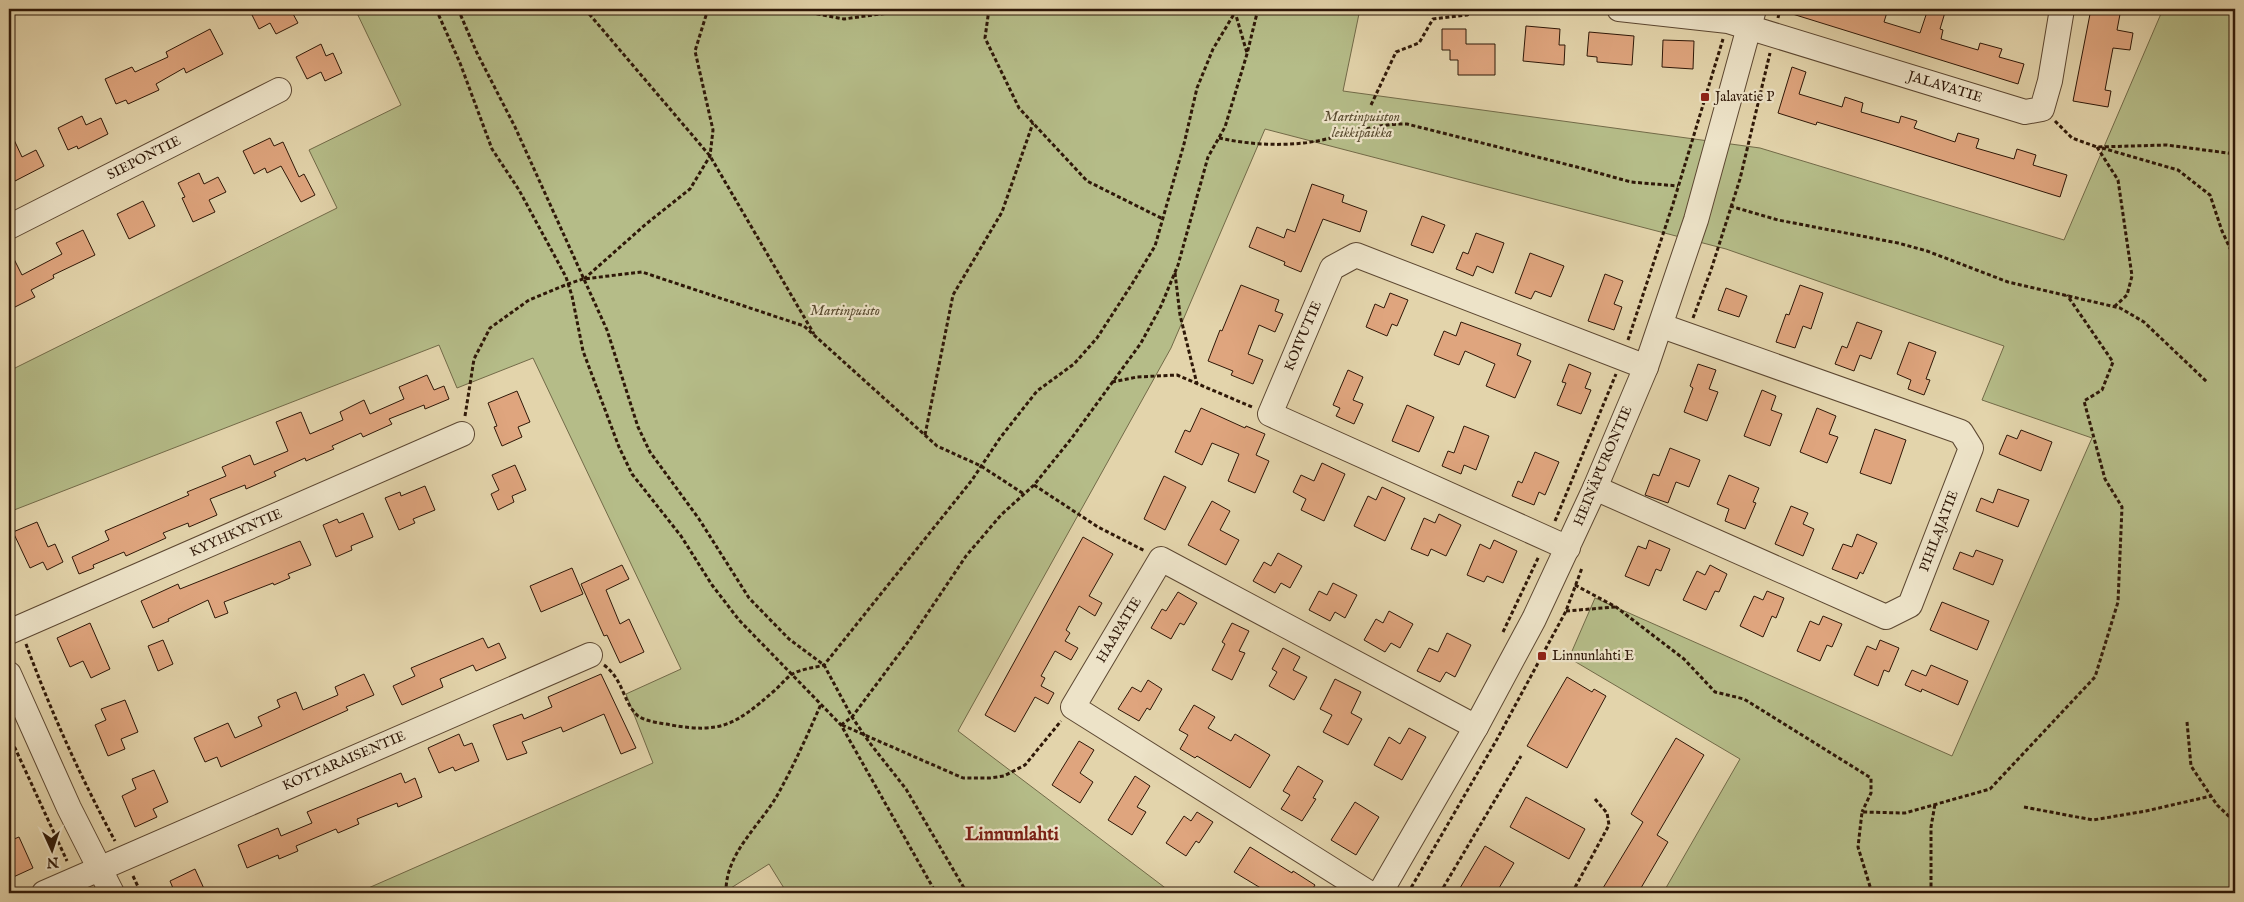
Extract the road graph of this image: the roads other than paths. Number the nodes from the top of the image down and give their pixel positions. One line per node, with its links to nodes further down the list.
1 (1619, 9): 3 (street, JALAVATIE)
2 (2062, 9): 3 (street, JALAVATIE)
3 (1744, 19): 6 (street, HEINÄPURONTIE)
4 (279, 90): 5 (street, SIEPONTIE)
5 (9, 227)
6 (1662, 326): 7 (street, HEINÄPURONTIE); 9 (street, PIHLAJATIE)
7 (1646, 367): 9 (street, HEINÄPURONTIE); 10 (street, KOIVUTIE)
8 (462, 434): 11 (street, KYYHKYNTIE)
9 (1594, 488): 10 (street, HEINÄPURONTIE)
10 (1558, 543): 14 (street, HEINÄPURONTIE)
11 (14, 629)
12 (590, 655): 15 (street, KOTTARAISENTIE)
13 (9, 674): 15 (street)
14 (1476, 727): 18 (street, HAAPATIE); 19 (street, HEINÄPURONTIE)
15 (99, 868): 16 (street, KOTTARAISENTIE); 17 (street)
16 (44, 893)
17 (112, 893)
18 (1369, 893)
19 (1380, 893)

